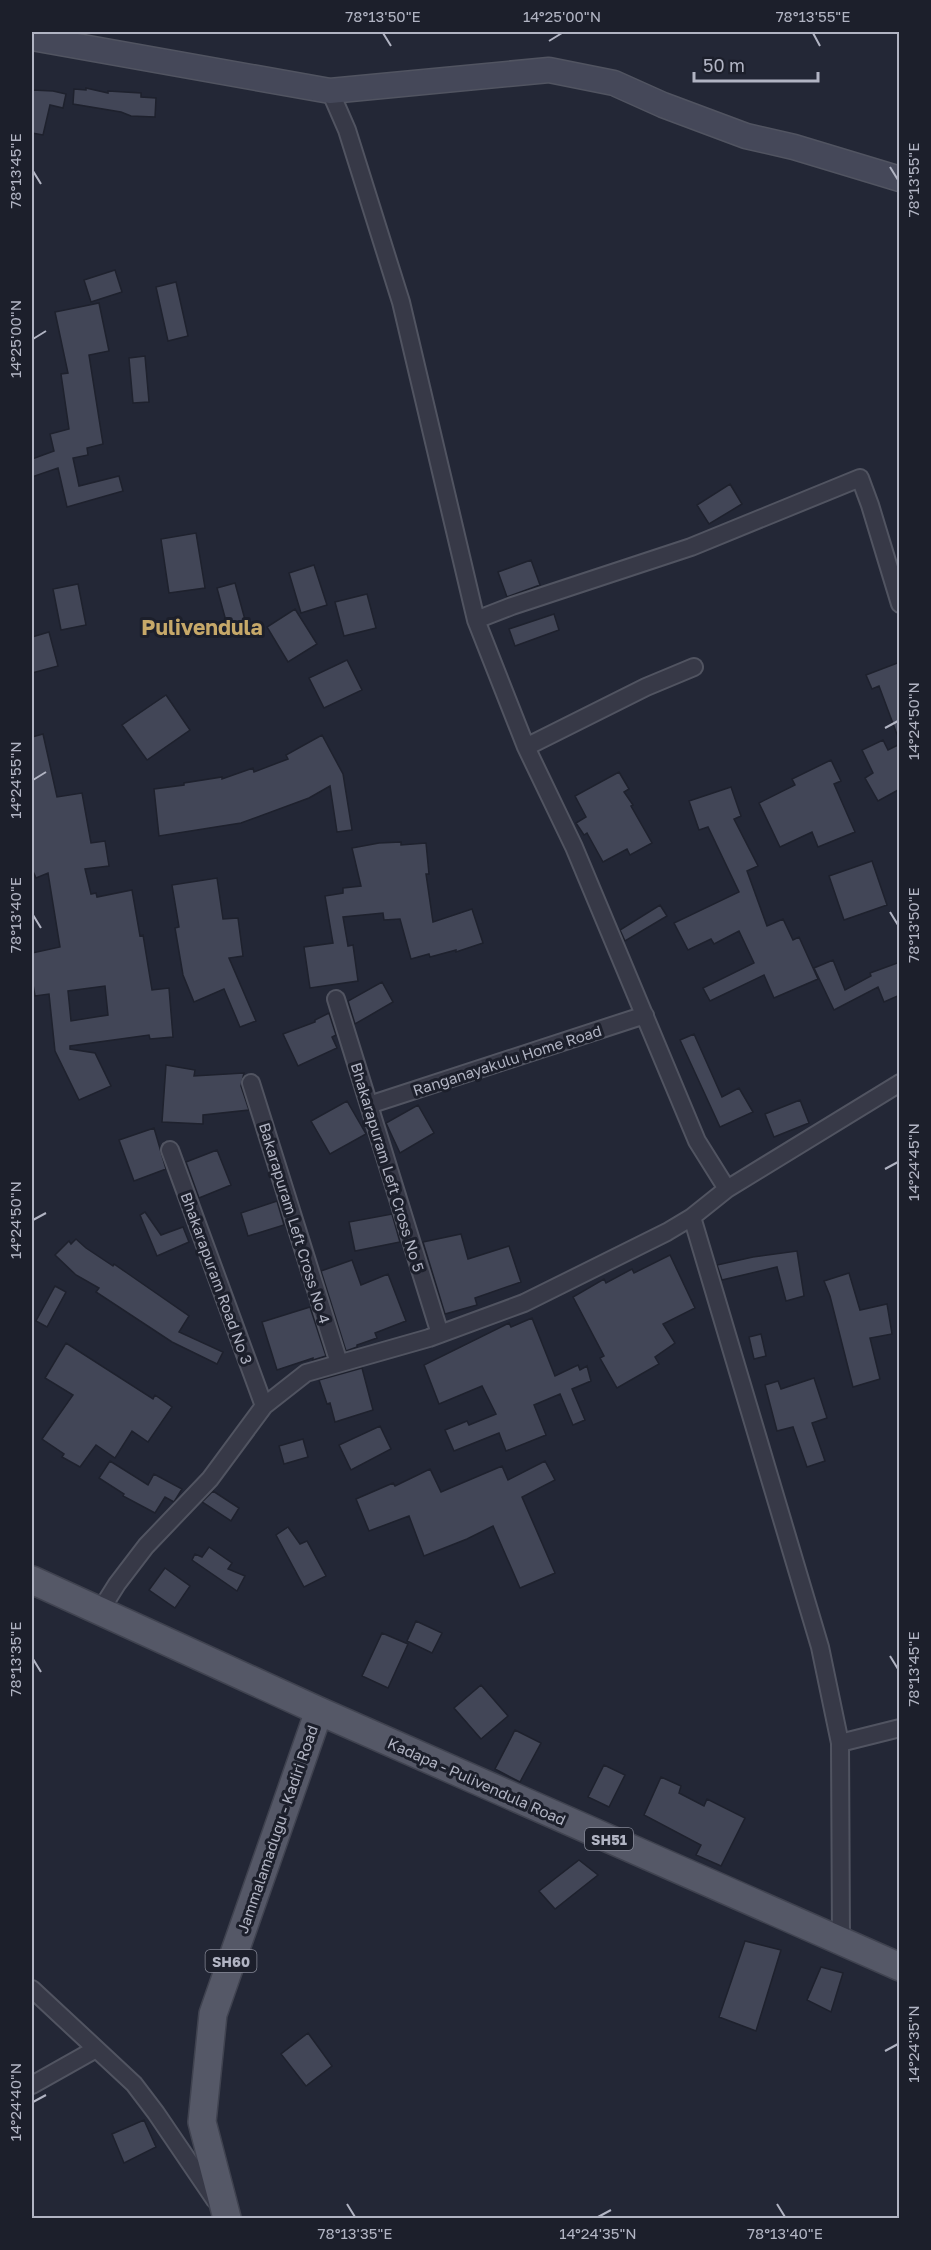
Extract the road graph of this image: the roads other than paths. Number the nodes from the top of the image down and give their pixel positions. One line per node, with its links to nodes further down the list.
1 (55, 37): 2 (street); 3 (street)
2 (32, 38)
3 (330, 91): 4 (street); 6 (street)
4 (900, 179)
5 (900, 604): 6 (street)
6 (476, 620): 8 (street)
7 (694, 667): 8 (street)
8 (526, 747): 10 (street)
9 (336, 999): 13 (street, Bhakarapuram Left Cross No 5)
10 (645, 1015): 13 (street, Ranganayakulu Home Road); 15 (street)
11 (251, 1083): 18 (street, Bakarapuram Left Cross No 4)
12 (900, 1083): 15 (street)
13 (369, 1105): 17 (street, Bhakarapuram Left Cross No 5)
14 (170, 1150): 19 (street, Bhakarapuram Road No 3)
15 (728, 1189): 16 (street)
16 (692, 1217): 17 (street); 24 (street)
17 (440, 1334): 18 (street)
18 (339, 1363): 19 (street)
19 (264, 1406): 21 (street)
20 (32, 1580): 21 (main road, Jammalamadugu - Kadiri Road / SH51)
21 (100, 1611): 22 (main road, Jammalamadugu - Kadiri Road / SH51)
22 (319, 1711): 25 (main road, Kadapa - Pulivendula Road / SH51); 30 (main road, Jammalamadugu - Kadiri Road / SH60)
23 (900, 1728): 24 (street)
24 (840, 1743): 25 (street)
25 (841, 1942): 26 (main road, Kadapa - Pulivendula Road / SH51)
26 (900, 1967)
27 (32, 1989): 28 (street)
28 (96, 2049): 29 (street); 30 (street)
29 (32, 2085)
30 (226, 2216)

